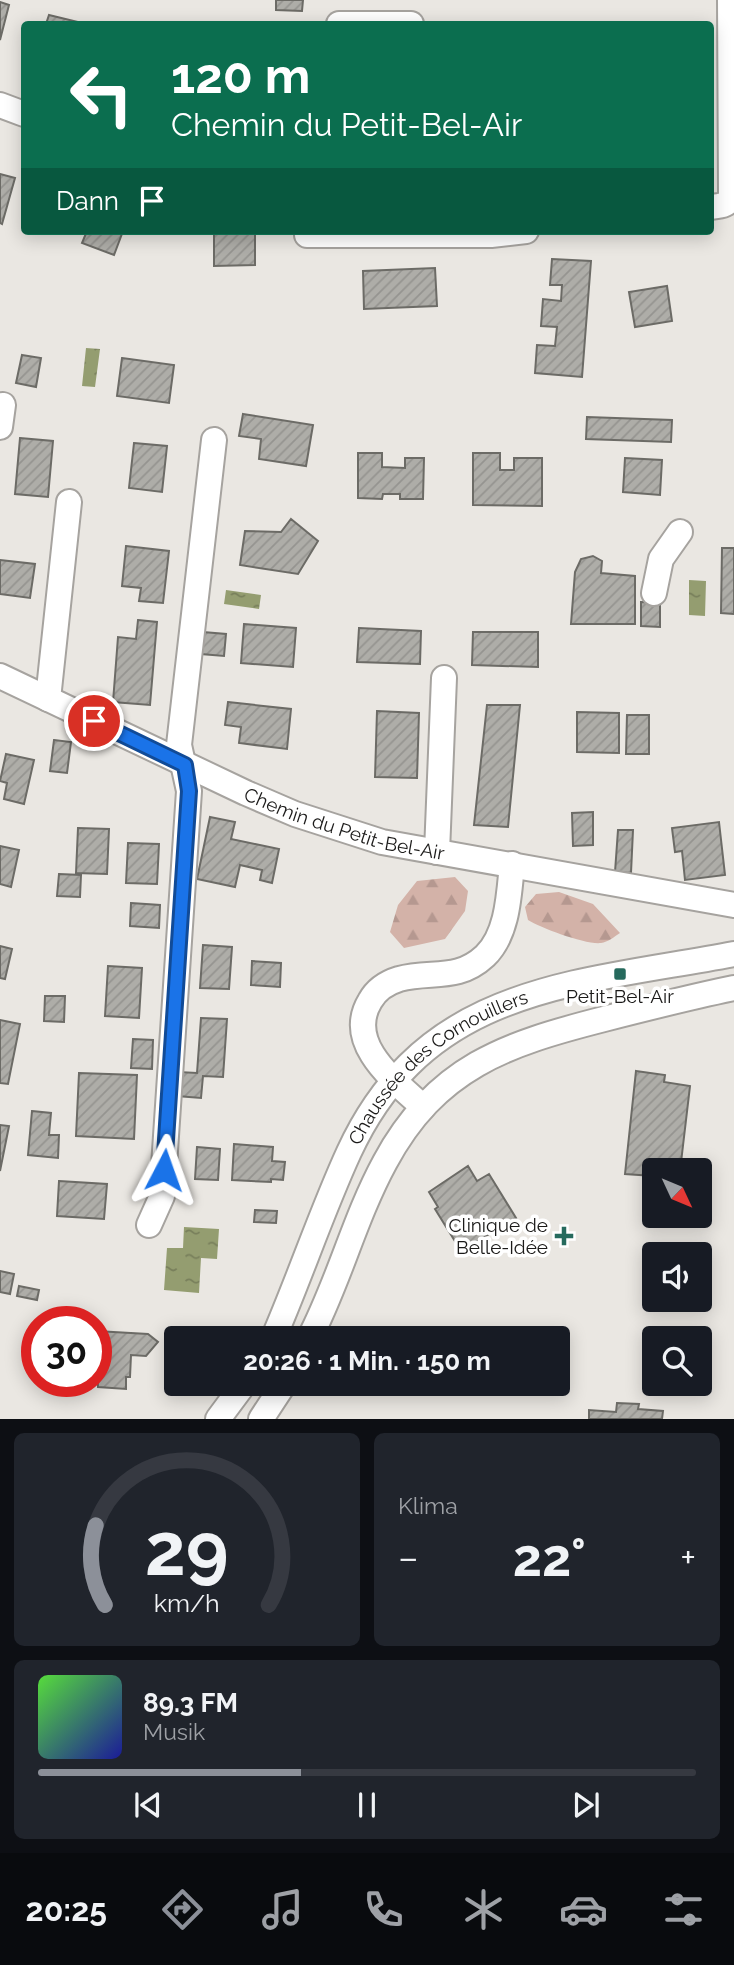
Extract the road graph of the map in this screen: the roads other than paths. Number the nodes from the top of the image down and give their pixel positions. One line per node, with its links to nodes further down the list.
1 (730, 0): 2 (street)
2 (720, 26): 5 (street)
3 (0, 105): 4 (street)
4 (21, 113)
5 (714, 206)
6 (307, 235): 7 (street)
7 (498, 235)
8 (214, 440): 15 (street)
9 (69, 502): 14 (street)
10 (680, 532): 11 (street)
11 (654, 593)
12 (0, 676): 14 (street, Chemin du Petit-Bel-Air)
13 (444, 678): 16 (street)
14 (48, 699): 15 (street, Chemin du Petit-Bel-Air)
15 (185, 765): 16 (street, Chemin du Petit-Bel-Air); 23 (street)
16 (437, 852): 17 (street, Chemin du Petit-Bel-Air)
17 (512, 864): 18 (street, Chemin du Petit-Bel-Air); 21 (street)
18 (734, 905)
19 (734, 954): 21 (street, Chaussée des Cornouillers)
20 (734, 988): 22 (street, Chaussée des Cornouillers)
21 (393, 1080): 22 (street); 24 (street, Chaussée des Cornouillers)
22 (424, 1107): 25 (street, Chaussée des Cornouillers)
23 (149, 1225)
24 (278, 1326)
25 (316, 1326)
26 (235, 1396): 28 (street)
27 (276, 1396): 29 (street)
28 (218, 1419)
29 (261, 1419)

